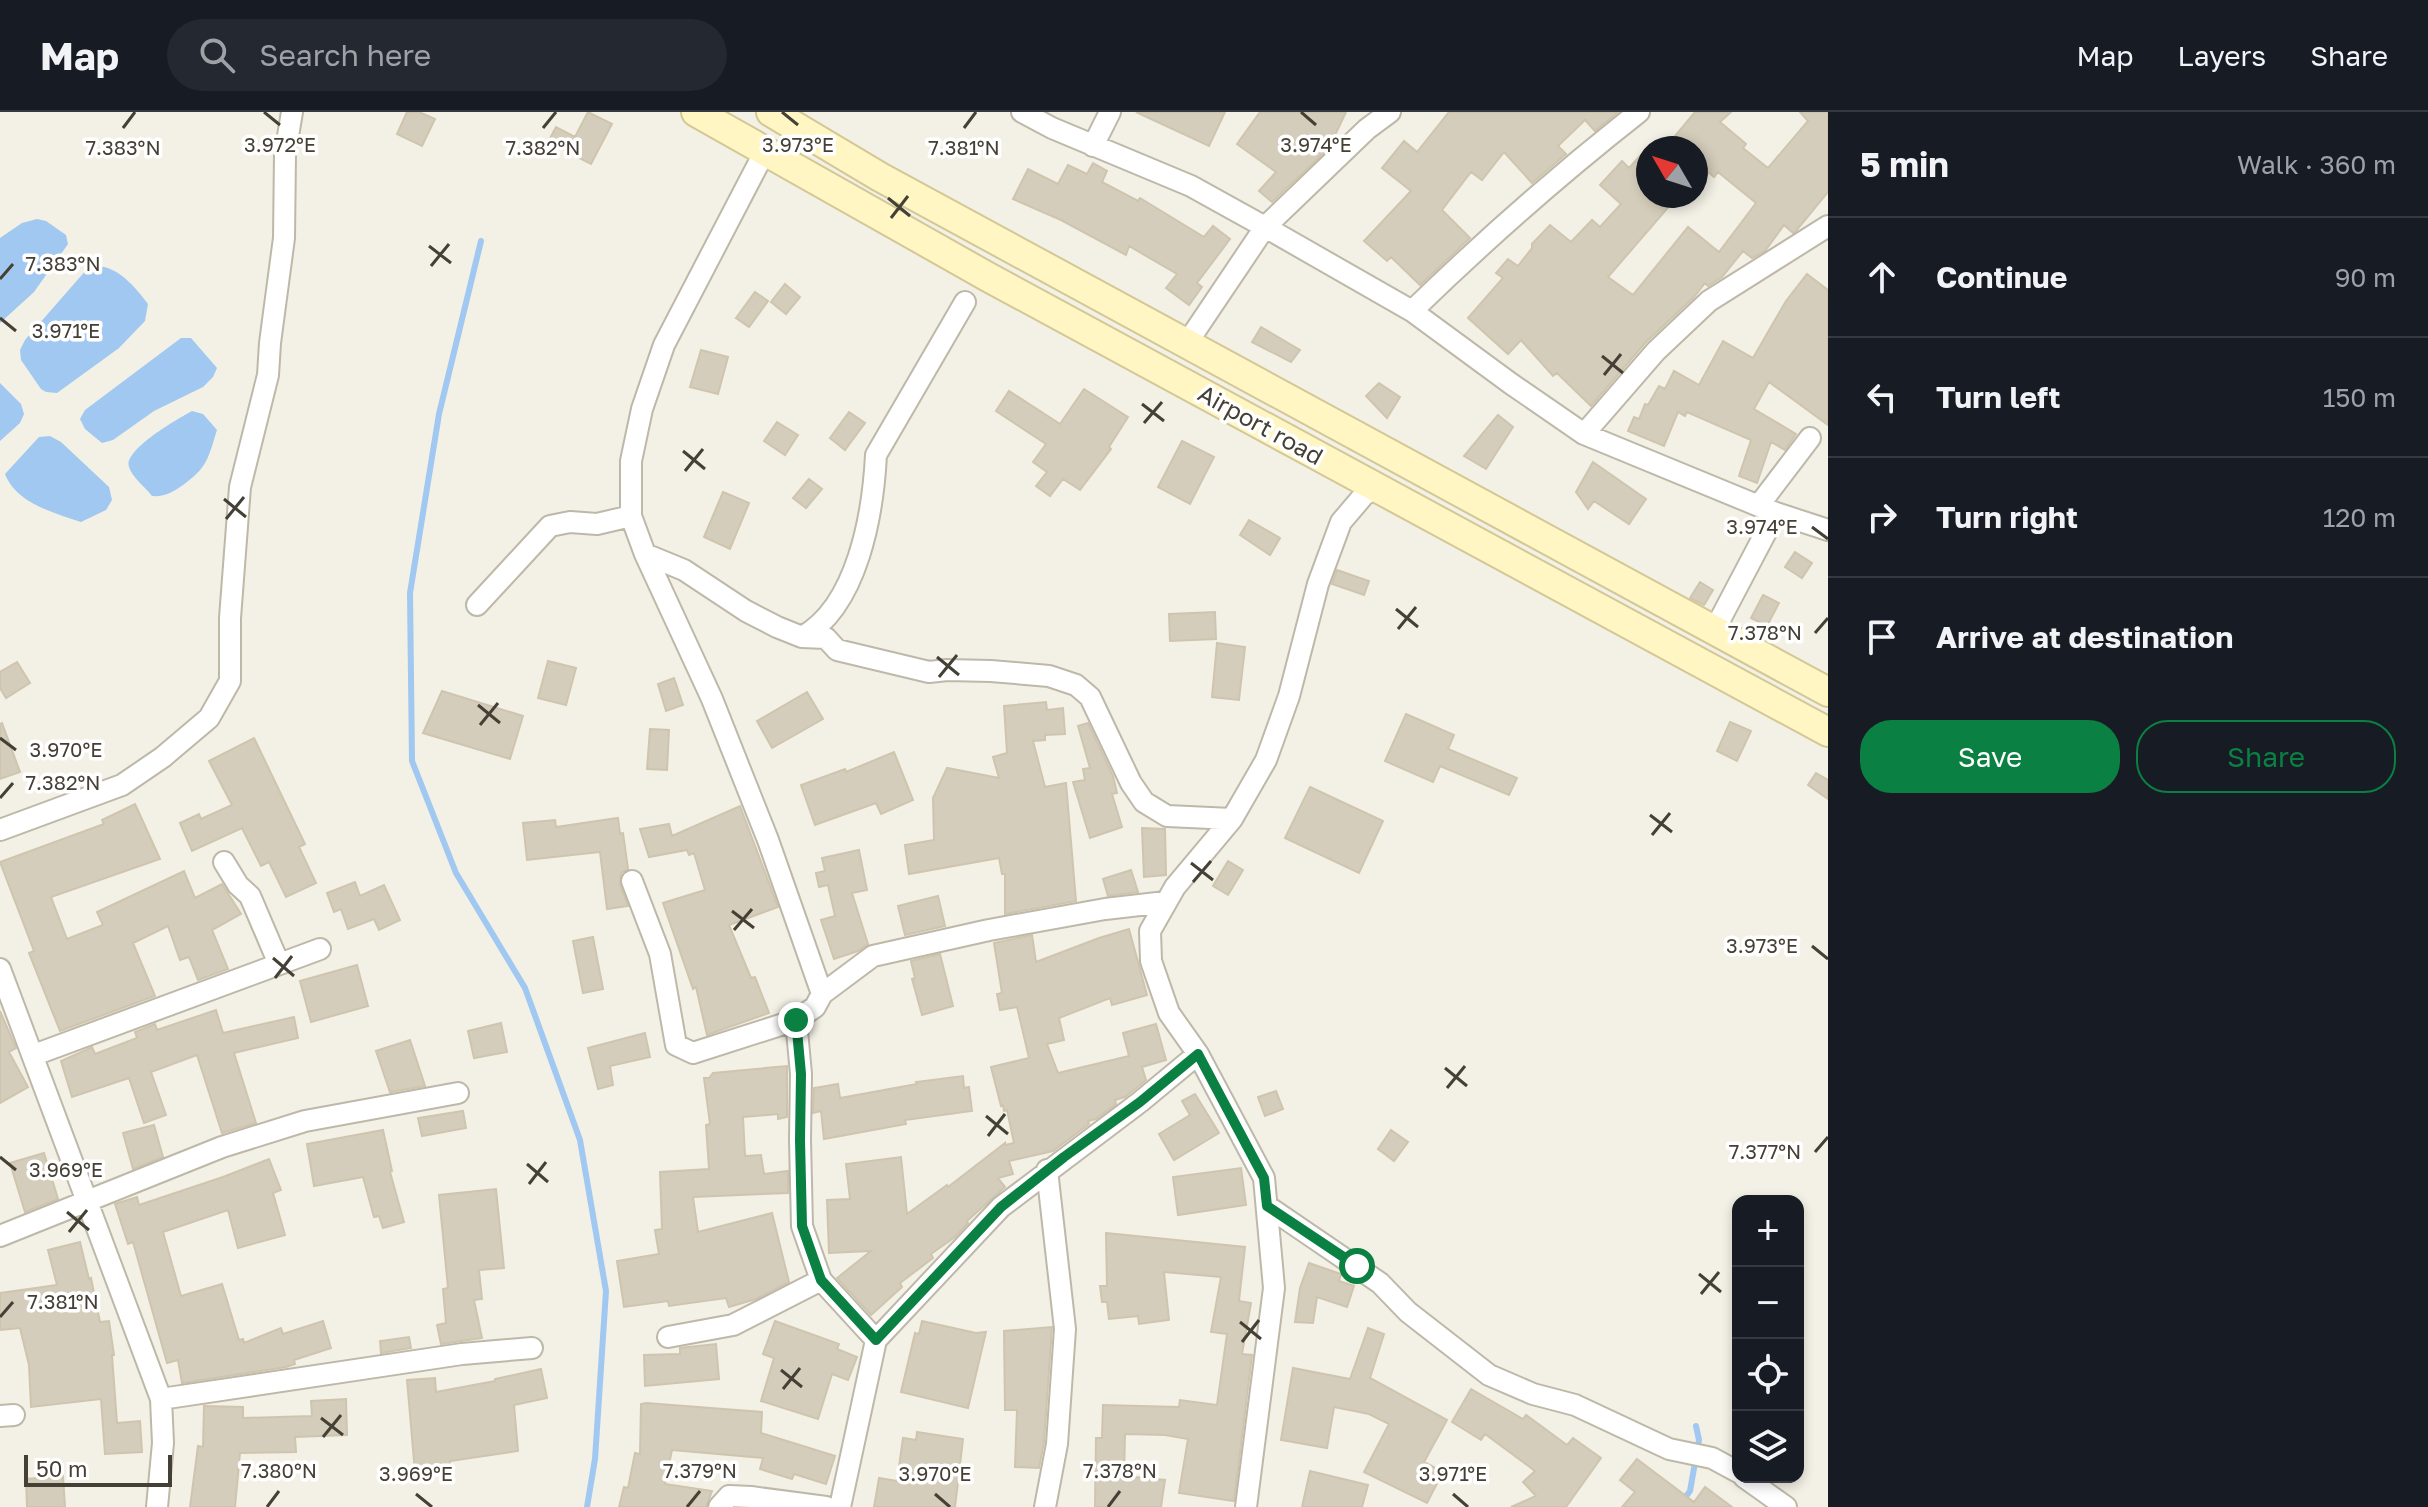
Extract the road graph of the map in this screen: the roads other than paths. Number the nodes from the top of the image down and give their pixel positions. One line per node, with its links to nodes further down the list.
1 (292, 112): 30 (street)
2 (696, 112): 9 (main road, Airport road)
3 (771, 112): 10 (main road, Airport road)
4 (1022, 112): 8 (street)
5 (1110, 112): 8 (street)
6 (1390, 112): 12 (street)
7 (1639, 112): 15 (street)
8 (1093, 146): 12 (street)
9 (765, 151): 13 (main road, Airport road); 21 (street)
10 (938, 207): 13 (main road); 16 (main road, Airport road)
11 (1828, 226): 17 (street)
12 (1265, 227): 15 (street); 16 (street)
13 (921, 239): 19 (main road, Airport road)
14 (965, 302): 26 (street)
15 (1412, 311): 17 (street)
16 (1187, 343): 25 (main road, Airport road)
17 (1584, 434): 20 (street)
18 (1810, 438): 20 (street)
19 (1377, 487): 28 (main road, Airport road); 29 (street)
20 (1767, 509): 22 (street); 25 (street)
21 (631, 516): 23 (street); 24 (street)
22 (1823, 521)
23 (645, 554): 26 (street); 37 (street)
24 (477, 605)
25 (1715, 629): 27 (main road, Airport road)
26 (802, 637): 29 (street)
27 (1828, 692)
28 (1828, 732)
29 (1232, 819): 33 (street)
30 (0, 830)
31 (224, 862): 35 (street)
32 (632, 881): 38 (street)
33 (1166, 902): 37 (street); 39 (street)
34 (320, 949): 35 (street)
35 (279, 964): 40 (street)
36 (0, 969): 40 (street)
37 (822, 994): 38 (street)
38 (796, 1020): 46 (street)
39 (1198, 1054): 42 (street); 44 (street)
40 (34, 1055): 43 (street)
41 (458, 1093): 43 (street)
42 (1047, 1170): 48 (street); 57 (street)
43 (89, 1202): 45 (street); 50 (street)
44 (1267, 1206): 51 (street); 58 (street)
45 (0, 1236)
46 (821, 1280): 47 (street); 48 (street)
47 (668, 1337)
48 (876, 1340): 56 (street)
49 (532, 1348): 50 (street)
50 (161, 1399): 53 (street)
51 (1732, 1469)
52 (1752, 1483): 59 (street)
53 (157, 1507)
54 (719, 1507): 55 (street)
55 (826, 1507)
56 (840, 1507)
57 (1045, 1507)
58 (1246, 1507)
59 (1786, 1507)

